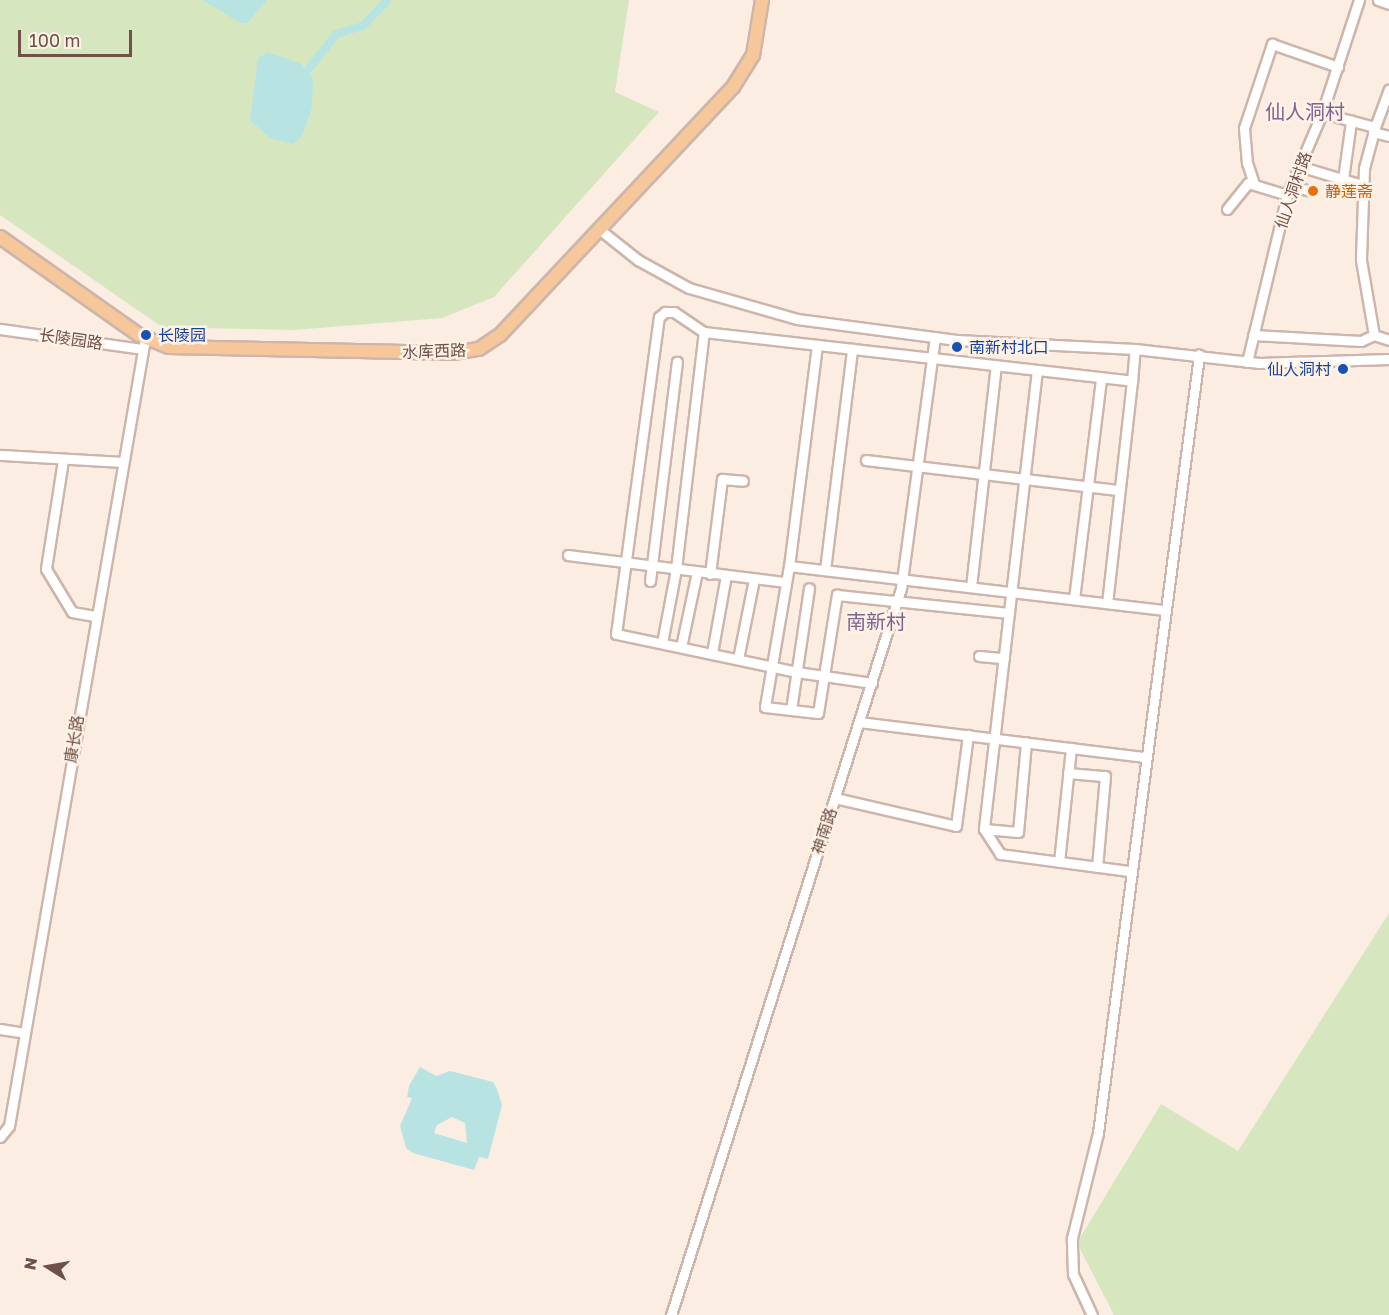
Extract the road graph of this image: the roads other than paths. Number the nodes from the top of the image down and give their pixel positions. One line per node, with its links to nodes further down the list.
1 (762, 0): 18 (main road, 水库西路)
2 (1359, 0): 5 (street, 仙人洞村路)
3 (1378, 0): 4 (street)
4 (1389, 4)
5 (1338, 67): 7 (street, 仙人洞村路); 13 (street)
6 (1389, 89): 9 (street)
7 (1322, 113): 8 (street); 11 (street, 仙人洞村路)
8 (1351, 121): 9 (street); 12 (street)
9 (1374, 130): 10 (street); 14 (street)
10 (1389, 136)
11 (1299, 166): 12 (street); 15 (street, 仙人洞村路)
12 (1343, 179): 14 (street)
13 (1254, 184): 15 (street); 17 (street)
14 (1362, 185): 23 (street)
15 (1289, 191): 16 (street); 22 (street, 仙人洞村路)
16 (1311, 191)
17 (1227, 209)
18 (599, 230): 24 (street); 26 (main road, 水库西路)
19 (0, 237): 26 (main road, 水库西路)
20 (0, 329): 26 (street, 长陵园路)
21 (704, 332): 27 (street); 50 (street); 53 (street)
22 (1253, 335): 23 (street); 34 (street, 仙人洞村路)
23 (1374, 335): 25 (street)
24 (935, 338): 29 (street); 31 (street, 神南路)
25 (1389, 340)
26 (144, 344): 42 (street, 康长路)
27 (817, 345): 28 (street); 52 (street)
28 (852, 349): 31 (street); 54 (street)
29 (1135, 349): 30 (street); 38 (street)
30 (1198, 355): 34 (street); 68 (street)
31 (932, 358): 35 (street); 43 (street, 神南路)
32 (1389, 359): 34 (street)
33 (677, 362): 51 (street)
34 (1247, 362)
35 (996, 365): 36 (street); 44 (street)
36 (1037, 370): 37 (street); 45 (street)
37 (1101, 378): 38 (street); 47 (street)
38 (1132, 381): 48 (street)
39 (0, 455): 40 (street)
40 (63, 460): 42 (street); 70 (street)
41 (866, 460): 43 (street)
42 (123, 462): 70 (street, 康长路)
43 (919, 466): 44 (street); 59 (street, 神南路)
44 (984, 474): 45 (street); 62 (street)
45 (1025, 479): 47 (street); 64 (street)
46 (742, 481): 56 (street)
47 (1088, 486): 48 (street); 65 (street)
48 (1119, 490): 67 (street)
49 (568, 555): 50 (street)
50 (626, 563): 51 (street); 71 (street)
51 (652, 566): 53 (street); 60 (street)
52 (789, 566): 54 (street); 61 (street)
53 (676, 569): 55 (street); 71 (street)
54 (825, 570): 59 (street)
55 (697, 572): 56 (street); 72 (street)
56 (710, 574): 57 (street)
57 (726, 575): 58 (street); 73 (street)
58 (754, 579): 61 (street); 76 (street)
59 (903, 579): 62 (street); 66 (street, 神南路)
60 (650, 581)
61 (785, 582): 77 (street)
62 (971, 587): 64 (street)
63 (809, 588): 78 (street)
64 (1011, 592): 65 (street); 69 (street)
65 (1074, 599): 67 (street)
66 (897, 601): 69 (street); 79 (street); 80 (street, 神南路)
67 (1107, 603): 68 (street)
68 (1164, 610): 87 (street)
69 (1009, 613): 75 (street)
70 (95, 616): 95 (street, 康长路)
71 (662, 643): 72 (street)
72 (681, 647): 73 (street)
73 (712, 653): 76 (street)
74 (979, 656): 75 (street)
75 (1004, 658): 84 (street)
76 (738, 659): 77 (street)
77 (771, 667): 78 (street); 81 (street)
78 (797, 672): 79 (street); 81 (street)
79 (824, 677): 80 (street); 81 (street)
80 (872, 683): 82 (street, 神南路)
81 (791, 710)
82 (859, 722): 83 (street); 89 (street, 神南路)
83 (968, 735): 84 (street); 89 (street)
84 (995, 739): 85 (street); 90 (street)
85 (1026, 742): 86 (street); 90 (street)
86 (1071, 748): 87 (street); 88 (street)
87 (1145, 757): 93 (street)
88 (1068, 772): 91 (street); 92 (street)
89 (835, 798): 97 (street, 神南路)
90 (984, 829): 91 (street)
91 (1059, 862): 92 (street)
92 (1097, 867): 93 (street)
93 (1130, 871): 98 (street)
94 (0, 1029): 95 (street)
95 (25, 1033): 96 (street, 康长路)
96 (0, 1137)
97 (671, 1315)
98 (1092, 1315)

